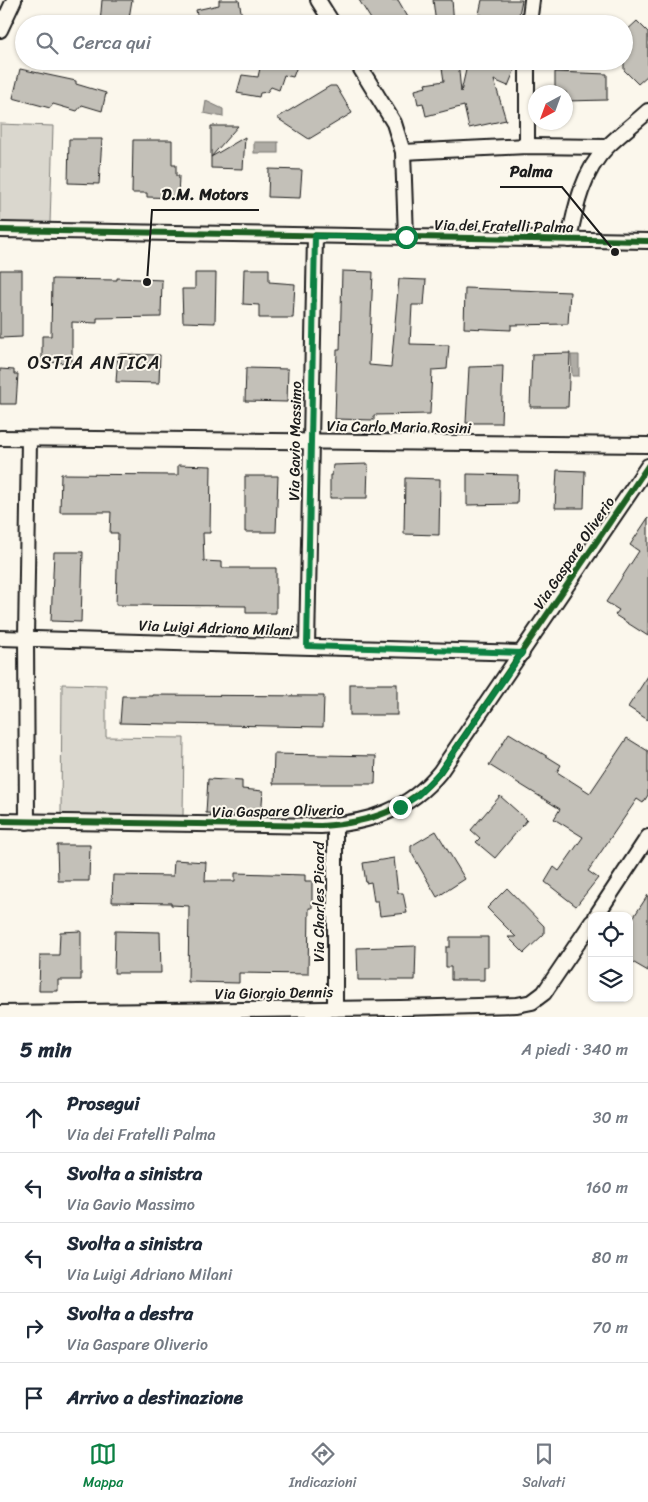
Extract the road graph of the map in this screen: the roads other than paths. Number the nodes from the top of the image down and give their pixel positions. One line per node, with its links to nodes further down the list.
1 (14, 0): 6 (street)
2 (318, 0): 4 (street)
3 (532, 0): 5 (street)
4 (327, 15)
5 (531, 15)
6 (0, 30)
7 (362, 70): 12 (street)
8 (527, 70): 10 (street)
9 (648, 111): 11 (street)
10 (527, 146): 11 (street); 12 (street)
11 (607, 147): 16 (street)
12 (403, 152): 15 (street)
13 (0, 230): 14 (street, Via dei Fratelli Palma)
14 (315, 236): 15 (street, Via dei Fratelli Palma); 20 (street, Via Gavio Massimo)
15 (406, 237): 16 (street, Via dei Fratelli Palma)
16 (569, 240): 17 (street, Via dei Fratelli Palma)
17 (648, 241)
18 (0, 438): 19 (street, Via Carlo Maria Rosini)
19 (29, 440): 20 (street, Via Carlo Maria Rosini); 24 (street)
20 (311, 442): 21 (street, Via Carlo Maria Rosini); 25 (street, Via Gavio Massimo)
21 (648, 445)
22 (648, 466): 26 (street, Via Gaspare Oliverio)
23 (0, 638): 24 (street, Via Luigi Adriano Milani)
24 (26, 638): 25 (street, Via Luigi Adriano Milani); 28 (street)
25 (307, 646): 26 (street, Via Luigi Adriano Milani)
26 (522, 653): 29 (street, Via Gaspare Oliverio)
27 (0, 821): 28 (street, Via Gaspare Oliverio)
28 (26, 822): 29 (street, Via Gaspare Oliverio)
29 (335, 825): 33 (street, Via Charles Picard)
30 (648, 837): 31 (street)
31 (599, 912)
32 (588, 928): 33 (street, Via Giorgio Dennis)
33 (335, 1009): 34 (street, Via Giorgio Dennis)
34 (0, 1013)

